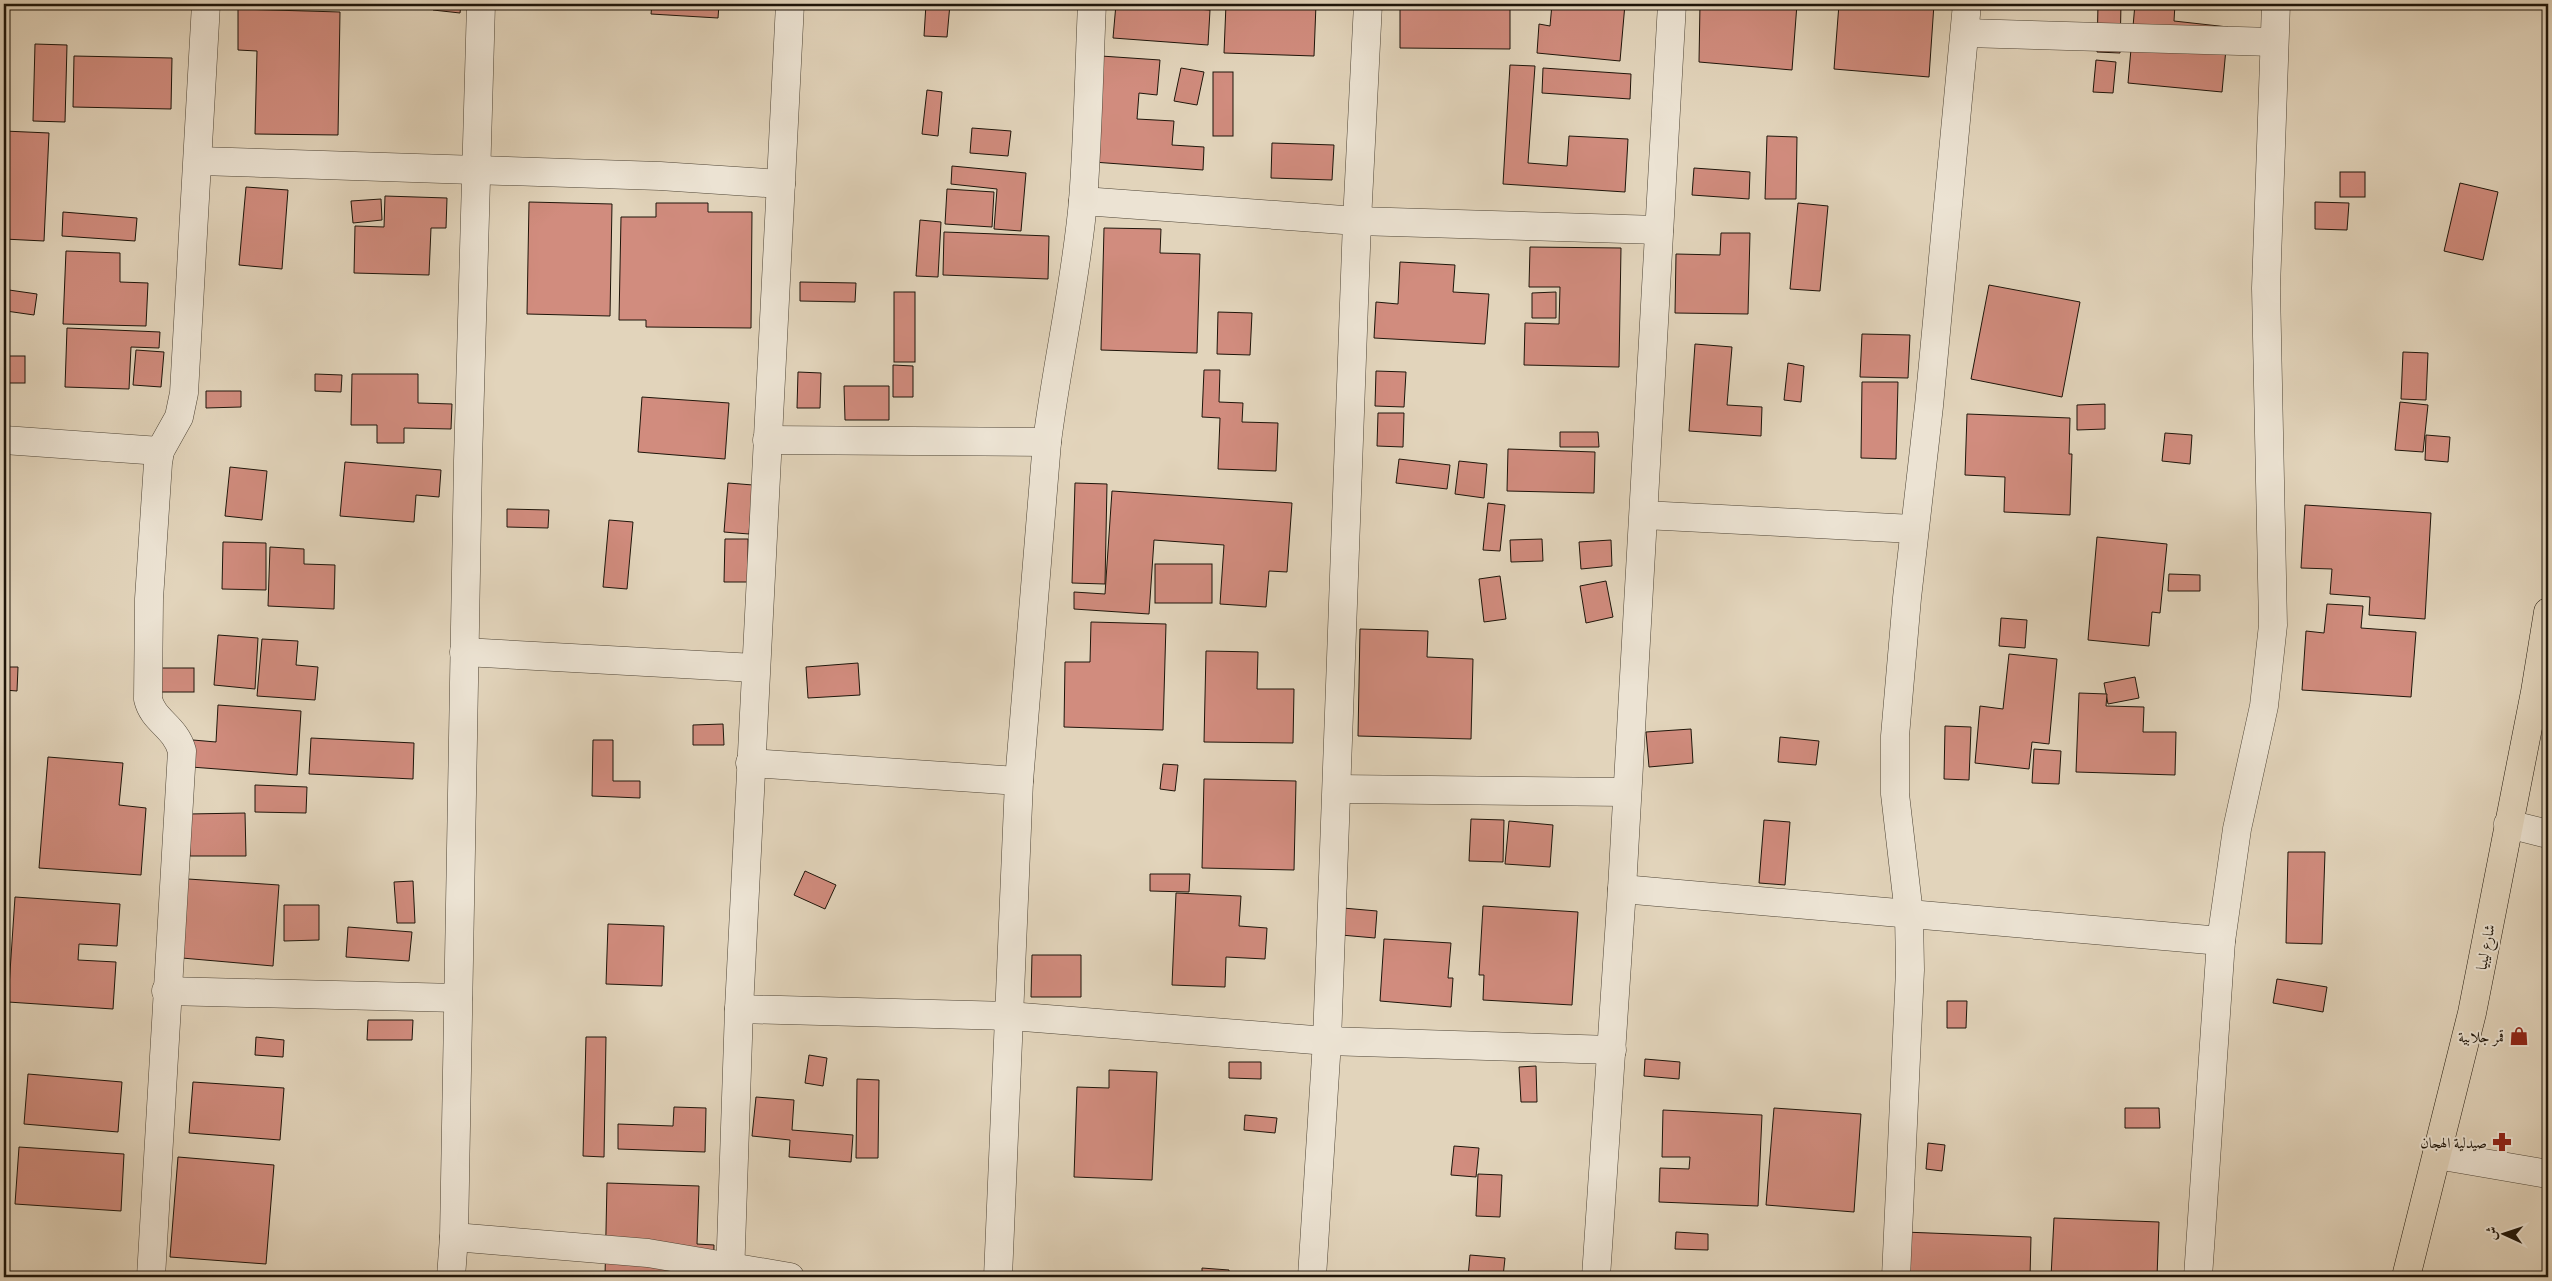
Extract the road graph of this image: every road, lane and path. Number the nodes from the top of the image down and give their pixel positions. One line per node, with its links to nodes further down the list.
1 (206, 4): 11 (street)
2 (480, 4): 12 (street)
3 (790, 4): 13 (street)
4 (1092, 4): 14 (street)
5 (1368, 4): 15 (street)
6 (1672, 4): 16 (street)
7 (1967, 4): 9 (street)
8 (2276, 4): 10 (street)
9 (1966, 33): 10 (street); 22 (street)
10 (2273, 42): 34 (street)
11 (199, 161): 12 (street); 20 (street)
12 (477, 170): 13 (street); 24 (street)
13 (781, 184): 18 (street)
14 (1083, 201): 15 (street); 19 (street)
15 (1357, 221): 16 (street); 28 (street)
16 (1659, 230): 21 (street)
17 (4, 440): 20 (street)
18 (767, 440): 19 (street); 25 (street)
19 (1048, 442): 27 (street)
20 (160, 451): 35 (street)
21 (1644, 515): 22 (street); 29 (street)
22 (1913, 529): 33 (street)
23 (2548, 612): 30 (highway, شارع ليبيا)
24 (464, 652): 25 (street); 36 (street)
25 (755, 668): 26 (street)
26 (750, 763): 27 (street); 37 (street)
27 (1019, 781): 38 (street)
28 (1337, 788): 29 (street); 39 (street)
29 (1626, 792): 32 (street)
30 (2508, 824): 31 (street); 41 (highway, شارع ليبيا)
31 (2548, 834)
32 (1622, 889): 33 (street); 40 (street)
33 (1909, 914): 34 (street); 51 (street)
34 (2221, 941): 52 (street)
35 (166, 991): 36 (street); 45 (street)
36 (458, 998): 43 (street)
37 (739, 1009): 38 (street); 44 (street)
38 (1010, 1016): 39 (street); 48 (street)
39 (1327, 1042): 40 (street); 49 (street)
40 (1612, 1050): 50 (street)
41 (2437, 1155): 42 (street); 53 (highway, شارع ليبيا)
42 (2548, 1174)
43 (454, 1237): 44 (street); 46 (street)
44 (730, 1272): 47 (street)
45 (151, 1277)
46 (451, 1277)
47 (790, 1277)
48 (998, 1277)
49 (1312, 1277)
50 (1596, 1277)
51 (1896, 1277)
52 (2198, 1277)
53 (2406, 1277)

